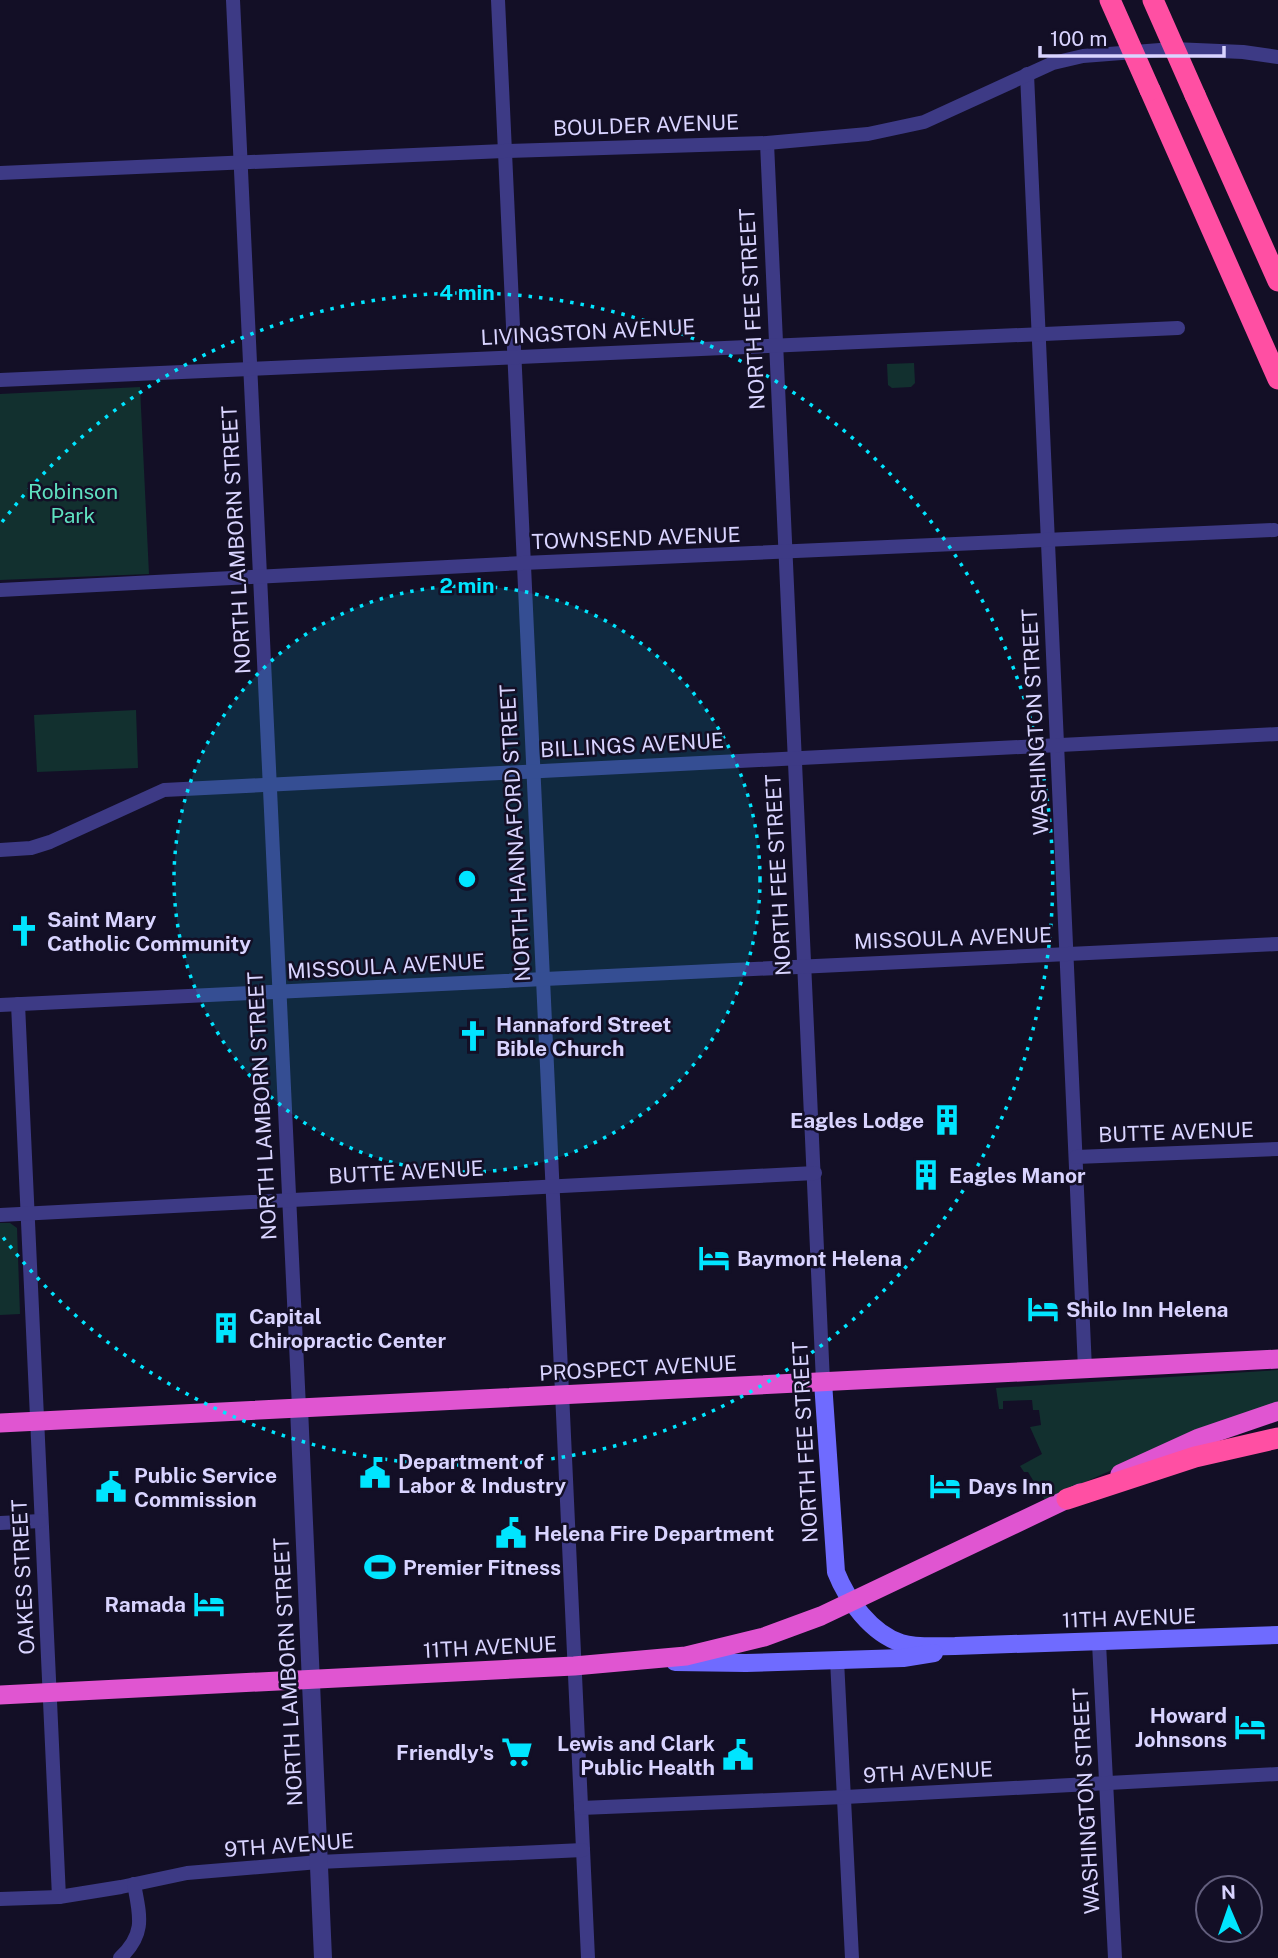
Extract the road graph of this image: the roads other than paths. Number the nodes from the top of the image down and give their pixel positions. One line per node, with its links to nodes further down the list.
1 (233, 0): 9 (street, NORTH LAMBORN STREET)
2 (498, 0): 8 (street, NORTH HANNAFORD STREET)
3 (1110, 0): 17 (highway, bridge)
4 (1153, 0): 11 (highway, bridge)
5 (1278, 57): 6 (street, BOULDER AVENUE)
6 (1027, 74): 7 (street, BOULDER AVENUE); 13 (street, WASHINGTON STREET)
7 (767, 143): 8 (street, BOULDER AVENUE); 14 (street, NORTH FEE STREET)
8 (505, 151): 9 (street, BOULDER AVENUE); 15 (street, NORTH HANNAFORD STREET)
9 (242, 162): 10 (street, BOULDER AVENUE); 16 (street, NORTH LAMBORN STREET)
10 (0, 173)
11 (1278, 281)
12 (1178, 328): 13 (street, LIVINGSTON AVENUE)
13 (1038, 334): 14 (street, LIVINGSTON AVENUE); 20 (street, WASHINGTON STREET)
14 (776, 344): 15 (street, LIVINGSTON AVENUE); 21 (street, NORTH FEE STREET)
15 (514, 358): 16 (street, LIVINGSTON AVENUE); 22 (street, NORTH HANNAFORD STREET)
16 (250, 369): 18 (street, LIVINGSTON AVENUE); 23 (street, NORTH LAMBORN STREET)
17 (1278, 379)
18 (0, 380)
19 (1274, 530): 20 (street, TOWNSEND AVENUE)
20 (1048, 539): 21 (street, TOWNSEND AVENUE); 26 (street, WASHINGTON STREET)
21 (786, 553): 22 (street, TOWNSEND AVENUE); 27 (street, NORTH FEE STREET)
22 (523, 563): 23 (street, TOWNSEND AVENUE); 28 (street, NORTH HANNAFORD STREET)
23 (260, 578): 24 (street, TOWNSEND AVENUE); 29 (street, NORTH LAMBORN STREET)
24 (0, 590)
25 (1278, 734): 26 (street, BILLINGS AVENUE)
26 (1057, 743): 27 (street, BILLINGS AVENUE); 32 (street, WASHINGTON STREET)
27 (795, 759): 28 (street, BILLINGS AVENUE); 33 (street, NORTH FEE STREET)
28 (533, 771): 29 (street, BILLINGS AVENUE); 34 (street, NORTH HANNAFORD STREET)
29 (271, 785): 30 (street, BILLINGS AVENUE); 35 (street, NORTH LAMBORN STREET)
30 (0, 850)
31 (1278, 943): 32 (street, MISSOULA AVENUE)
32 (1067, 954): 33 (street, MISSOULA AVENUE); 39 (street, WASHINGTON STREET)
33 (805, 966): 34 (street, MISSOULA AVENUE); 40 (street, NORTH FEE STREET)
34 (542, 978): 35 (street, MISSOULA AVENUE); 41 (street, NORTH HANNAFORD STREET)
35 (280, 992): 36 (street, MISSOULA AVENUE); 42 (street, NORTH LAMBORN STREET)
36 (18, 1004): 37 (street, MISSOULA AVENUE); 43 (street, OAKES STREET)
37 (0, 1005)
38 (1278, 1149): 39 (street, BUTTE AVENUE)
39 (1076, 1157): 46 (street, WASHINGTON STREET)
40 (815, 1173): 41 (street, BUTTE AVENUE); 47 (street, NORTH FEE STREET)
41 (552, 1185): 42 (street, BUTTE AVENUE); 48 (street, NORTH HANNAFORD STREET)
42 (289, 1200): 43 (street, BUTTE AVENUE); 49 (street, NORTH LAMBORN STREET)
43 (27, 1213): 44 (street, BUTTE AVENUE); 51 (street, OAKES STREET)
44 (0, 1215)
45 (1278, 1359): 46 (highway, PROSPECT AVENUE)
46 (1086, 1369): 47 (highway, PROSPECT AVENUE)
47 (823, 1382): 48 (highway, PROSPECT AVENUE); 57 (main road, NORTH FEE STREET)
48 (562, 1395): 49 (highway, PROSPECT AVENUE); 63 (street, NORTH HANNAFORD STREET)
49 (299, 1408): 51 (highway, PROSPECT AVENUE); 64 (street, NORTH LAMBORN STREET)
50 (1278, 1411): 54 (highway)
51 (37, 1421): 52 (highway, PROSPECT AVENUE); 55 (street, OAKES STREET)
52 (0, 1423)
53 (1278, 1438): 54 (highway)
54 (1067, 1499): 57 (highway)
55 (41, 1521): 56 (street); 65 (street, OAKES STREET)
56 (0, 1523)
57 (852, 1601): 60 (main road, 11TH AVENUE); 62 (highway)
58 (1278, 1635): 59 (main road, 11TH AVENUE)
59 (1099, 1643): 60 (main road, 11TH AVENUE); 68 (street, WASHINGTON STREET)
60 (981, 1645): 61 (main road, 11TH AVENUE)
61 (837, 1660): 62 (main road, 11TH AVENUE); 69 (street)
62 (633, 1662): 63 (highway, 11TH AVENUE)
63 (574, 1666): 64 (highway, 11TH AVENUE); 70 (street, NORTH HANNAFORD STREET)
64 (311, 1679): 65 (highway, 11TH AVENUE); 72 (street, NORTH LAMBORN STREET)
65 (49, 1692): 66 (highway, 11TH AVENUE); 74 (street, OAKES STREET)
66 (0, 1695)
67 (1278, 1774): 68 (street, 9TH AVENUE)
68 (1107, 1783): 69 (street, 9TH AVENUE); 80 (street, WASHINGTON STREET)
69 (845, 1797): 70 (street, 9TH AVENUE); 79 (street)
70 (581, 1808): 71 (street, NORTH HANNAFORD STREET)
71 (583, 1850): 72 (street, 9TH AVENUE); 78 (street, NORTH HANNAFORD STREET)
72 (319, 1862): 73 (street, 9TH AVENUE); 77 (street, NORTH LAMBORN STREET)
73 (134, 1884): 74 (street, 9TH AVENUE); 76 (street)
74 (58, 1896): 75 (street, 9TH AVENUE)
75 (0, 1899)
76 (120, 1958)
77 (323, 1958)
78 (588, 1958)
79 (852, 1958)
80 (1115, 1958)

